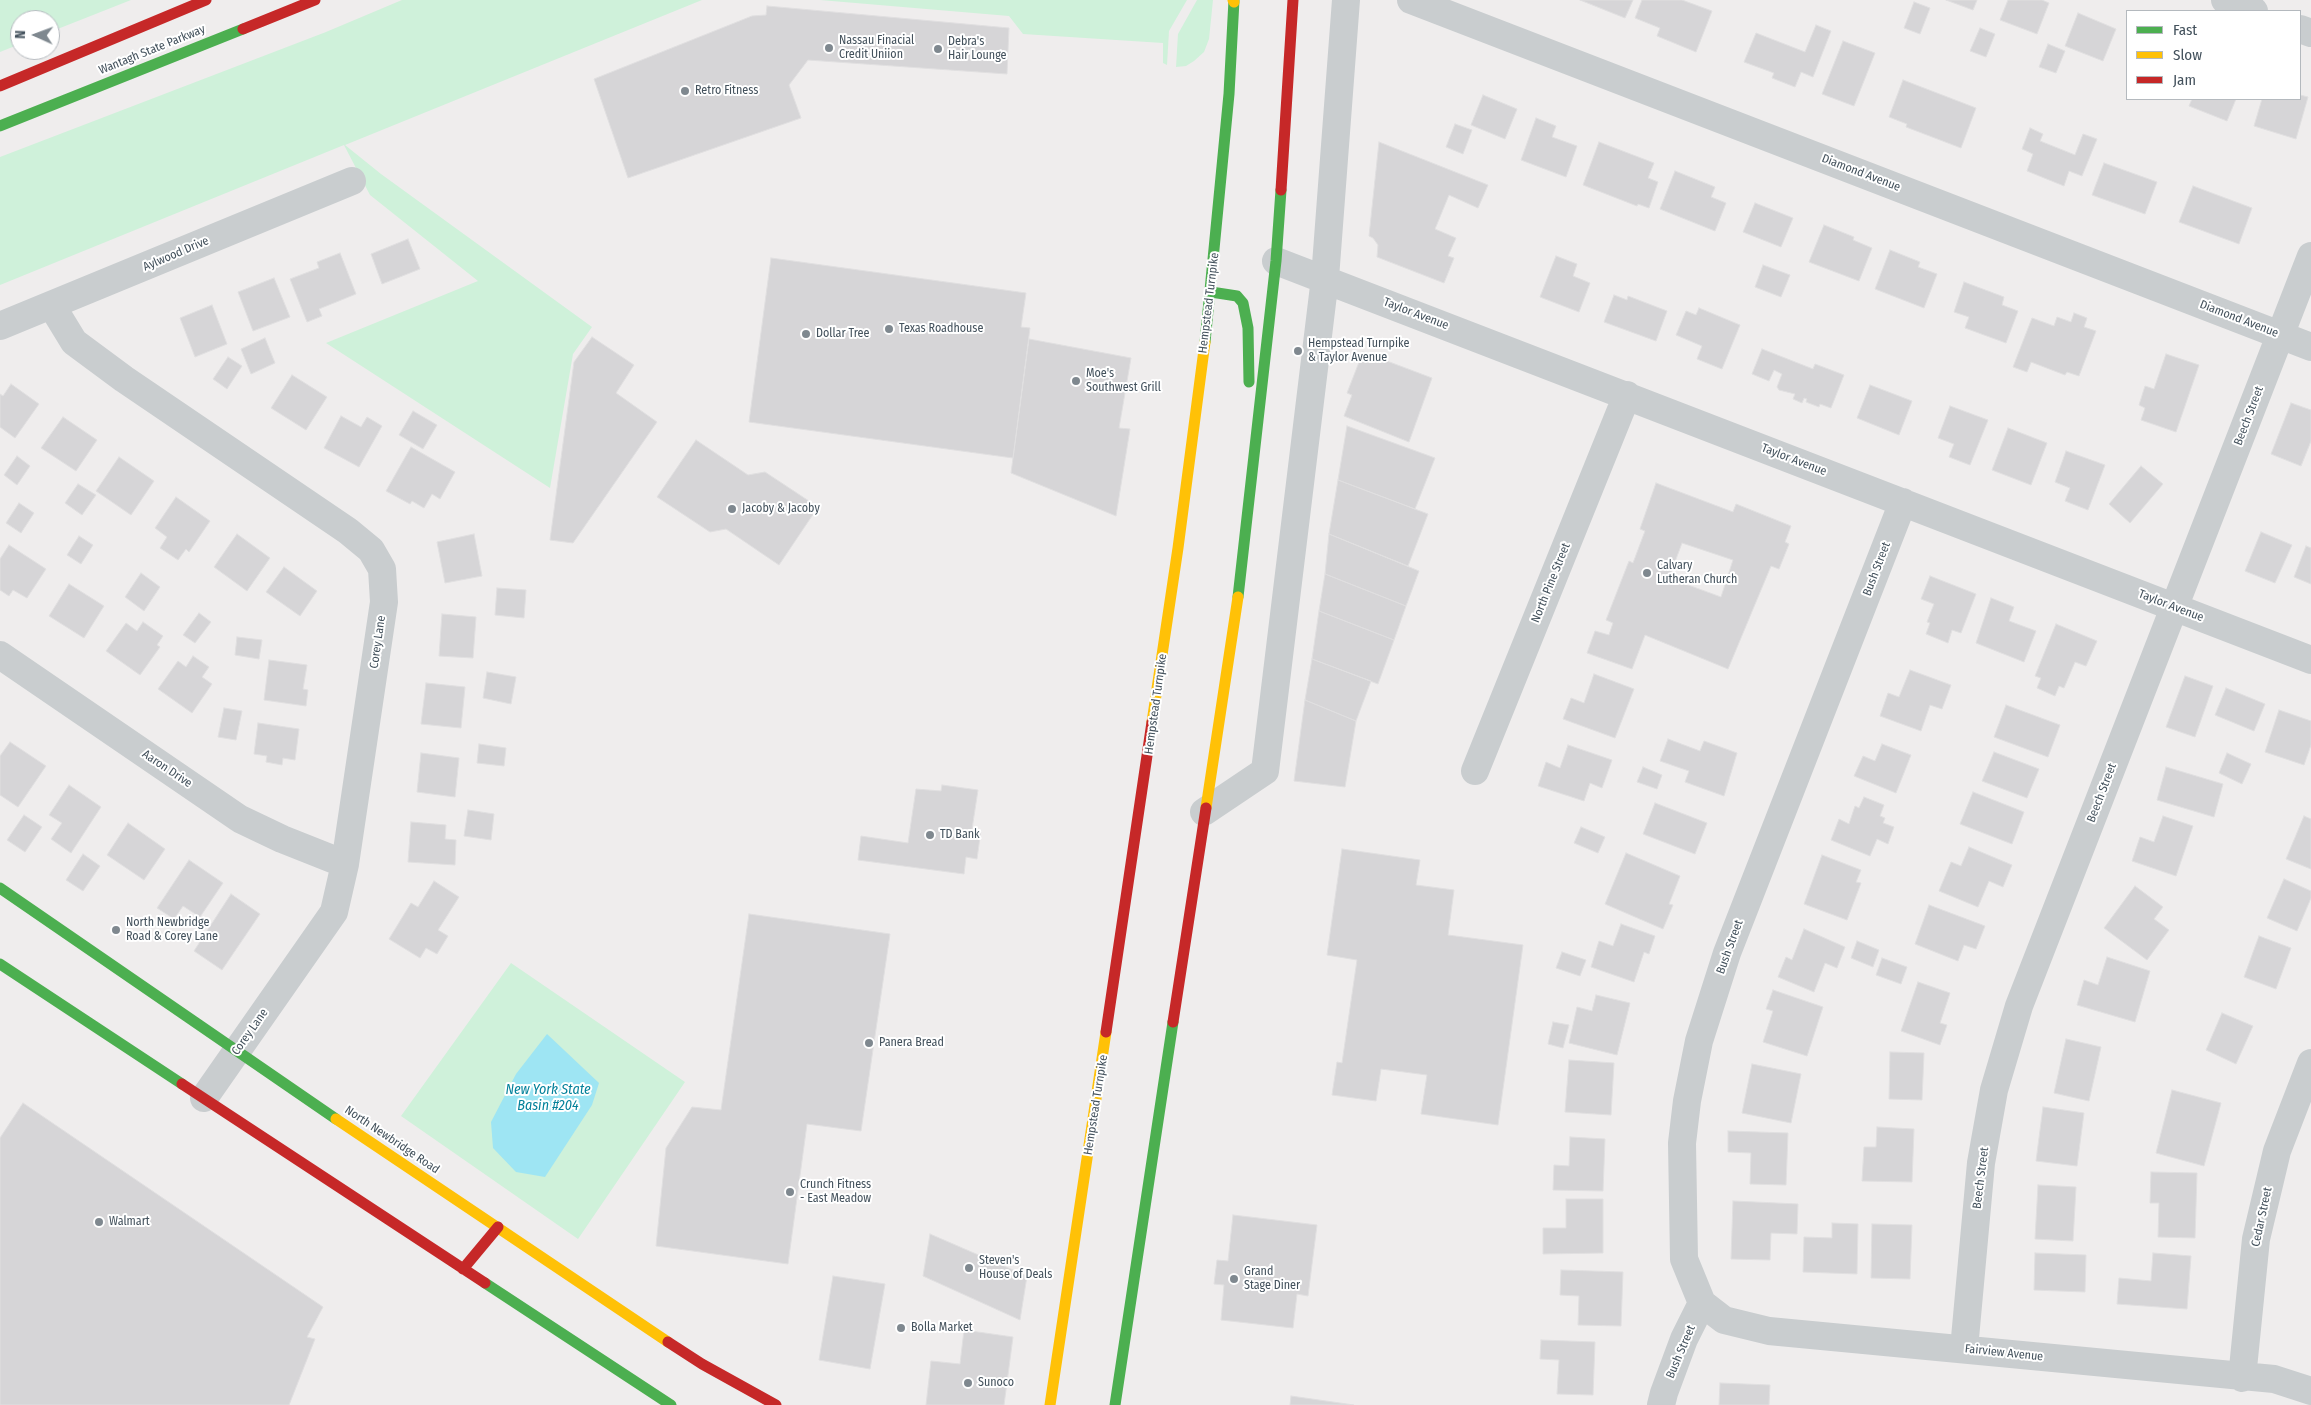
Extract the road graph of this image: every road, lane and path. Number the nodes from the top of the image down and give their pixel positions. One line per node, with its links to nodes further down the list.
1 (206, 0): 9 (main road, Wantagh State Parkway)
2 (315, 0): 10 (main road, Wantagh State Parkway)
3 (1293, 0): 13 (main road)
4 (1346, 0): 14 (street)
5 (1411, 0): 18 (street, Diamond Avenue)
6 (2225, 0): 8 (street)
7 (1234, 1): 15 (main road, Hempstead Turnpike)
8 (2251, 10)
9 (0, 86)
10 (0, 126)
11 (352, 181): 16 (street, Aylwood Drive)
12 (2311, 256): 18 (street, Beech Street)
13 (1276, 261): 14 (street, Taylor Avenue); 22 (main road)
14 (1325, 278): 20 (street, Taylor Avenue); 27 (street)
15 (1211, 292): 22 (main road); 42 (main road, Hempstead Turnpike)
16 (52, 306): 17 (street, Aylwood Drive); 28 (street, Corey Lane)
17 (0, 326)
18 (2280, 335): 19 (street, Diamond Avenue); 23 (street, Beech Street)
19 (2311, 347)
20 (1627, 395): 21 (street, Taylor Avenue); 26 (street, North Pine Street)
21 (1903, 502): 23 (street, Taylor Avenue); 36 (street, Bush Street)
22 (1244, 555): 27 (main road)
23 (2174, 607): 25 (street, Taylor Avenue); 37 (street, Beech Street)
24 (0, 656): 28 (street, Aaron Drive)
25 (2311, 660)
26 (1475, 771)
27 (1204, 812): 43 (main road)
28 (345, 864): 31 (street, Corey Lane)
29 (0, 888): 31 (main road, North Newbridge Road)
30 (0, 964): 33 (main road)
31 (236, 1052): 33 (street, Corey Lane); 34 (main road, North Newbridge Road)
32 (2311, 1064): 38 (street, Cedar Street)
33 (204, 1098): 35 (main road)
34 (498, 1227): 35 (main road); 41 (main road, North Newbridge Road)
35 (463, 1269): 40 (main road)
36 (1702, 1303): 37 (street, Fairview Avenue); 44 (street, Bush Street)
37 (1964, 1349): 38 (street, Fairview Avenue)
38 (2242, 1378): 39 (street, Fairview Avenue)
39 (2311, 1391)
40 (670, 1405)
41 (776, 1405)
42 (1050, 1405)
43 (1115, 1405)
44 (1661, 1405)

